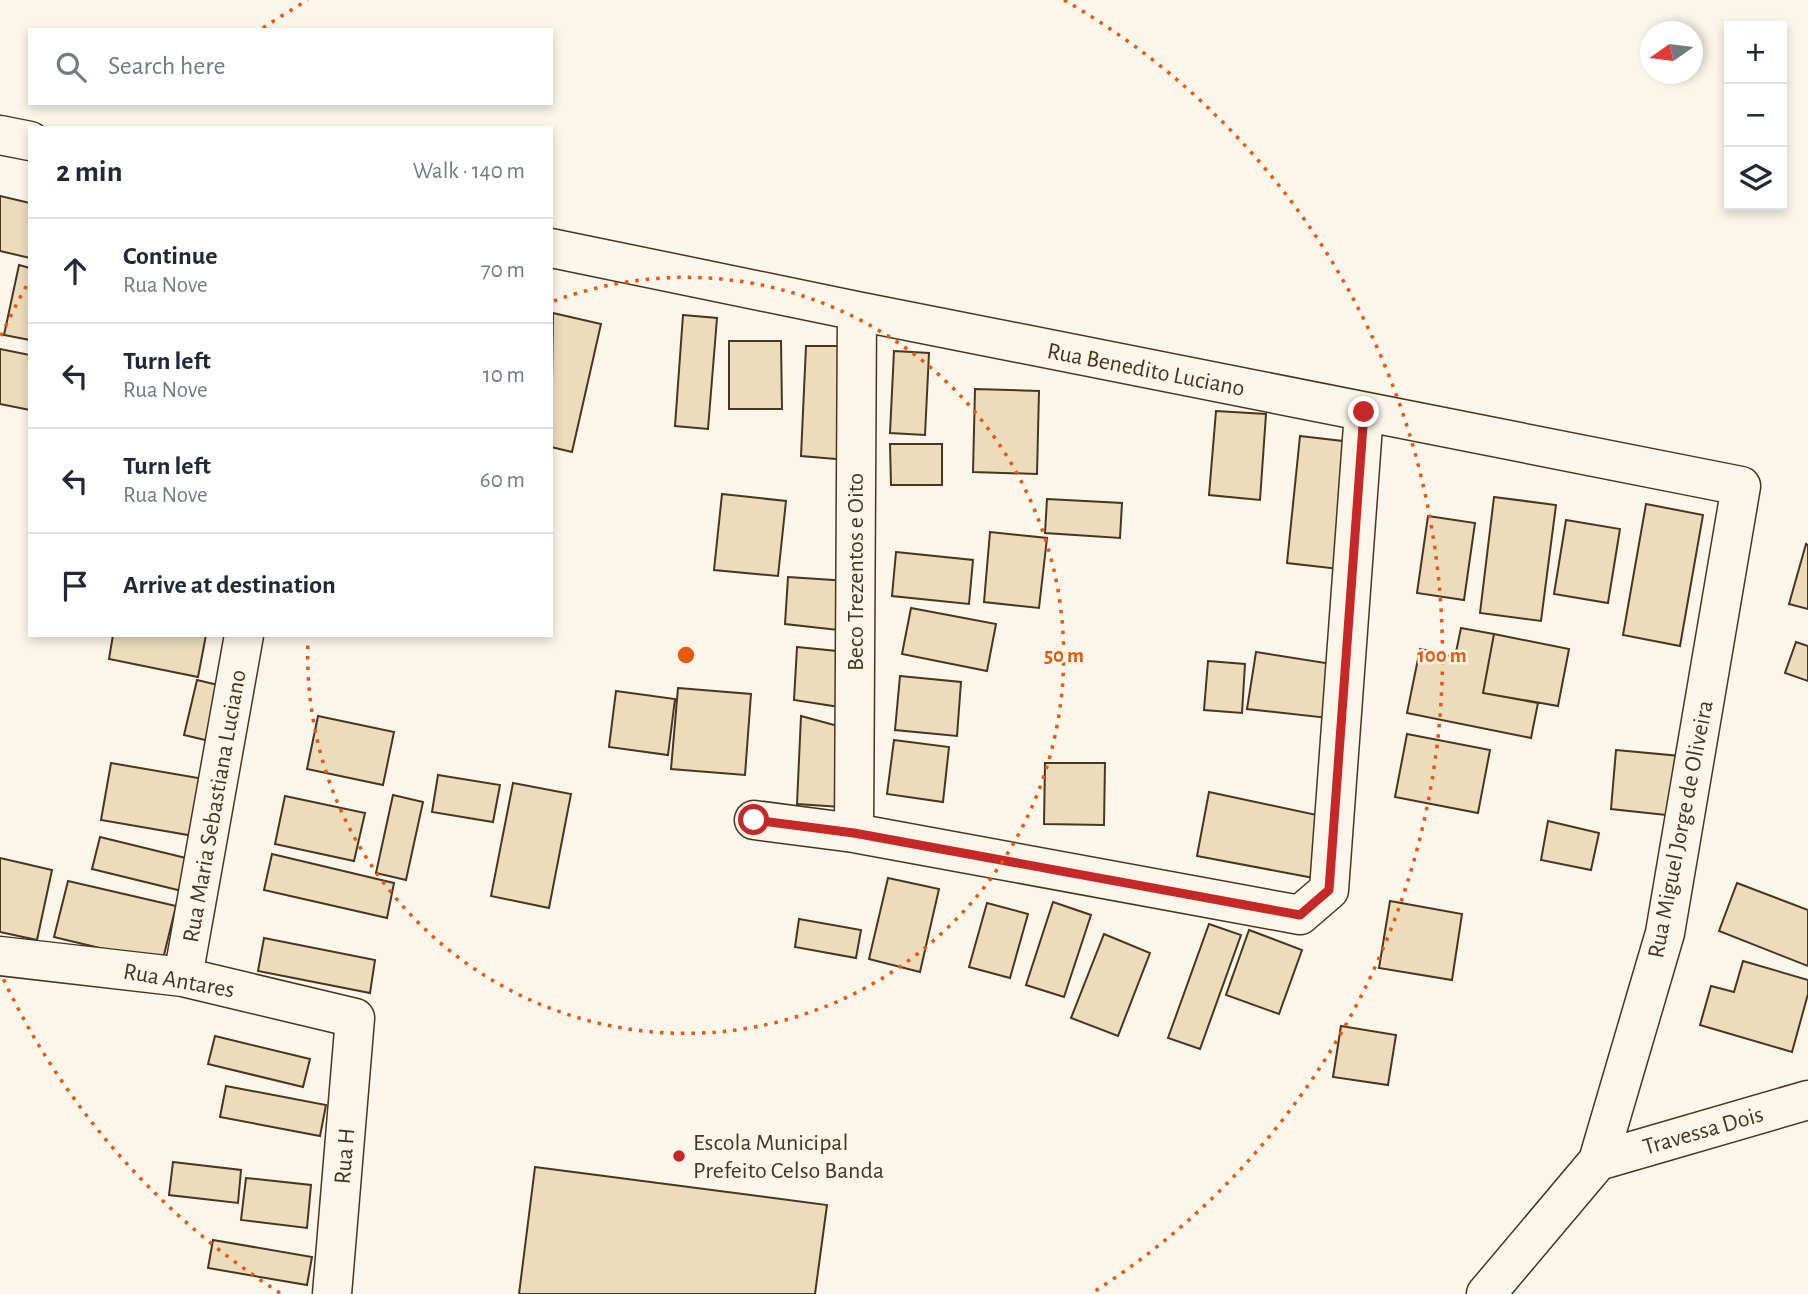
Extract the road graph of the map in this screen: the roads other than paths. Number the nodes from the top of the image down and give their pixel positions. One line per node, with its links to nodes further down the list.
1 (0, 135): 2 (street)
2 (28, 141)
3 (553, 248): 4 (street, Rua Benedito Luciano)
4 (857, 312): 5 (street, Rua Benedito Luciano); 9 (street, Beco Trezentos e Oito)
5 (1364, 412): 6 (street, Rua Benedito Luciano); 9 (street)
6 (1741, 486): 14 (street, Rua Miguel Jorge de Oliveira)
7 (244, 637): 11 (street, Rua Maria Sebastiana Luciano)
8 (754, 820): 9 (street)
9 (854, 833)
10 (0, 956): 11 (street, Rua Antares)
11 (183, 977): 12 (street, Rua Antares)
12 (355, 1018): 15 (street, Rua H)
13 (1808, 1100): 14 (street, Travessa Dois)
14 (1598, 1161): 16 (street, Rua Miguel Jorge de Oliveira)
15 (332, 1294)
16 (1486, 1294)

